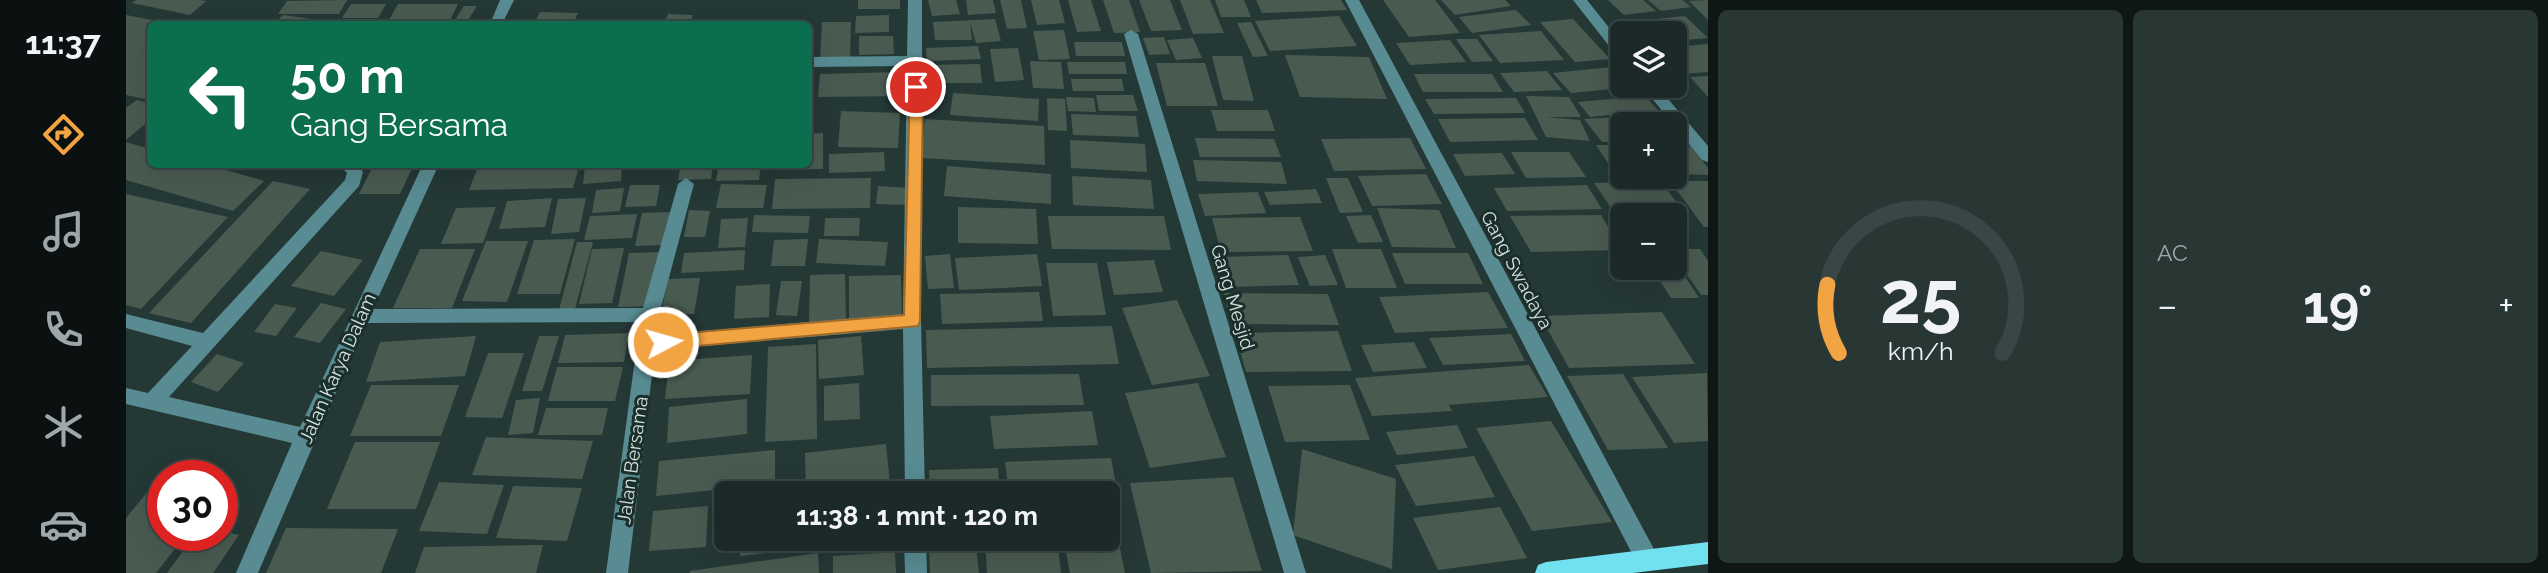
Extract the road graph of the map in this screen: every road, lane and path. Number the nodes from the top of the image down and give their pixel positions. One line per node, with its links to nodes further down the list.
1 (507, 0): 5 (street)
2 (915, 0): 8 (street)
3 (1352, 0): 27 (street, Gang Swadaya)
4 (1580, 0): 7 (street)
5 (498, 20)
6 (1131, 34): 31 (street, Gang Mesjid)
7 (1610, 38)
8 (917, 61): 9 (street); 18 (street)
9 (812, 62)
10 (1659, 98): 11 (street)
11 (1708, 156)
12 (351, 168): 19 (street)
13 (429, 168): 16 (street, Jalan Karya Dalam)
14 (686, 184): 15 (street, Jalan Bersama)
15 (650, 315): 16 (street); 20 (street, Jalan Bersama)
16 (361, 316): 23 (street, Jalan Karya Dalam)
17 (126, 321): 19 (street)
18 (912, 321): 20 (street); 24 (street)
19 (207, 342): 22 (street)
20 (648, 343): 29 (street, Jalan Bersama)
21 (126, 396): 22 (street)
22 (152, 402): 23 (street)
23 (305, 437): 28 (street, Jalan Karya Dalam)
24 (915, 481)
25 (915, 551): 30 (street)
26 (1708, 553): 27 (main road)
27 (1647, 559): 32 (main road)
28 (247, 573)
29 (617, 573)
30 (916, 573)
31 (1295, 573)
32 (1546, 573)

